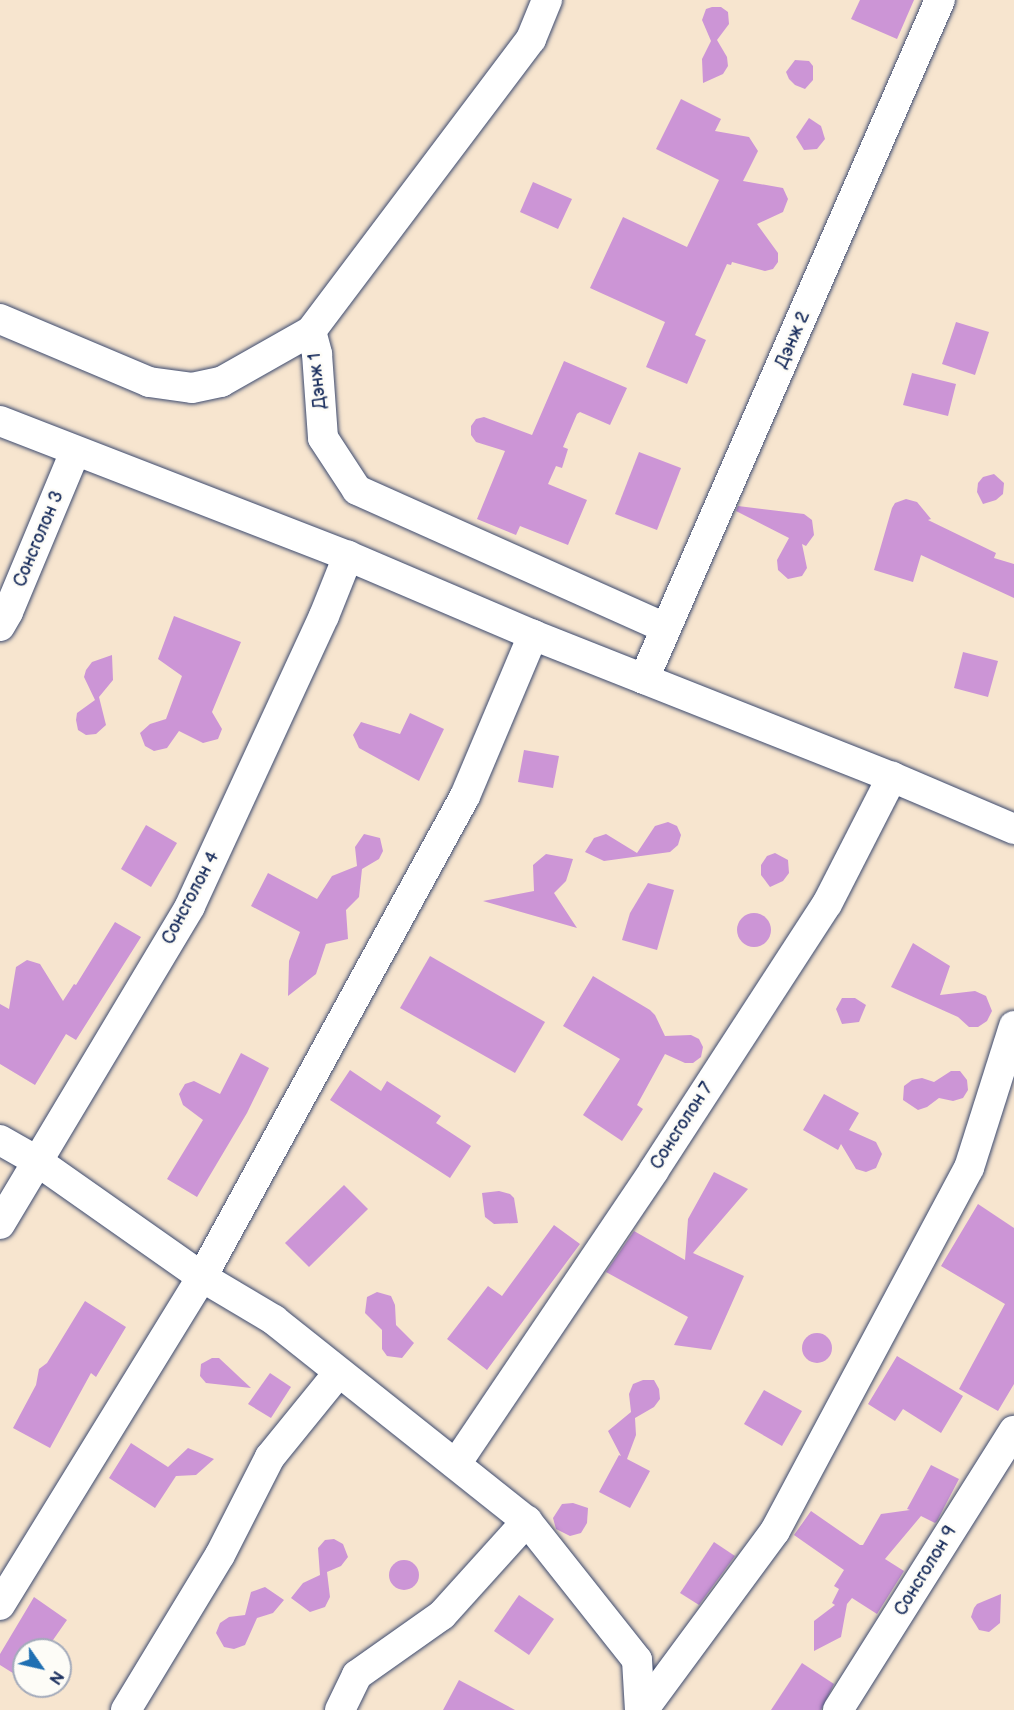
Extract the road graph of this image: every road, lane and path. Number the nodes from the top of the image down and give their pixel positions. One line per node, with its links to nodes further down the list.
1 (547, 0): 4 (street, Дэнж 1)
2 (940, 0): 9 (street, Дэнж 2)
3 (0, 319): 4 (street)
4 (311, 331): 9 (street, Дэнж 1)
5 (0, 421): 6 (street)
6 (75, 452): 7 (street); 8 (street, Сонсголон 3)
7 (348, 556): 10 (street); 16 (street, Сонсголон 4)
8 (0, 626)
9 (666, 628): 11 (street, Дэнж 2)
10 (533, 635): 11 (street); 18 (street)
11 (644, 679): 12 (street)
12 (892, 777): 13 (street); 21 (street, Сонсголон 7)
13 (1014, 829)
14 (1014, 1026): 26 (street)
15 (0, 1140): 16 (street)
16 (37, 1161): 17 (street, Сонсголон 4); 18 (street)
17 (0, 1224)
18 (202, 1277): 19 (street); 23 (street)
19 (339, 1372): 21 (street); 24 (street)
20 (1014, 1431): 27 (street, Сонсголон 9)
21 (456, 1464): 22 (street)
22 (527, 1521): 25 (street); 26 (street)
23 (0, 1605)
24 (126, 1710)
25 (340, 1710)
26 (642, 1710)
27 (838, 1710)

